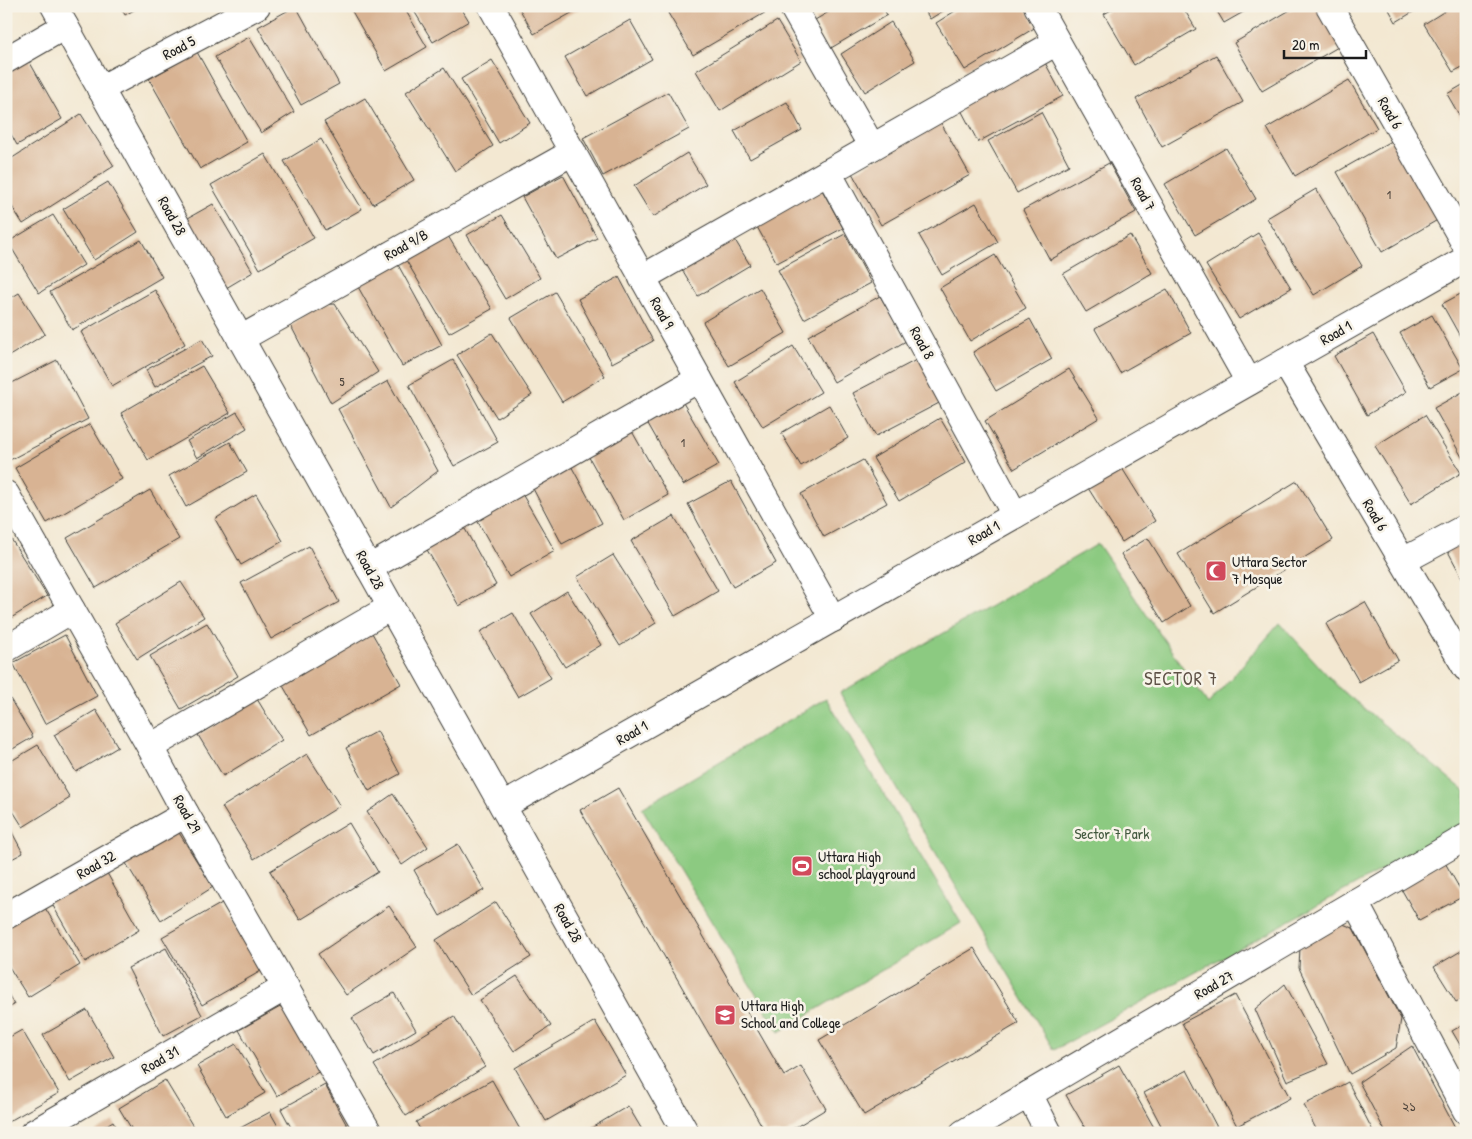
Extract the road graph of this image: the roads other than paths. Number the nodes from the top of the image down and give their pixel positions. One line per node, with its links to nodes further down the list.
1 (257, 6): 9 (street, Road 5)
2 (491, 6): 11 (street, Road 9)
3 (792, 6): 10 (street)
4 (1037, 6): 7 (street, Road 7)
5 (1329, 6): 13 (street, Road 6)
6 (59, 16): 8 (street); 9 (street, Road 28)
7 (1057, 42): 10 (street); 19 (street, Road 7)
8 (6, 60)
9 (100, 89): 16 (street, Road 28)
10 (872, 147): 12 (street)
11 (573, 152): 15 (street, Road 9); 16 (street, Road 9/B)
12 (828, 172): 15 (street); 21 (street, Road 8)
13 (1466, 246)
14 (1466, 260): 17 (street, Road 1)
15 (642, 278): 18 (street, Road 9)
16 (240, 339): 24 (street, Road 28)
17 (1285, 362): 19 (street, Road 1); 23 (street, Road 6)
18 (699, 379): 24 (street); 27 (street, Road 9)
19 (1249, 382): 21 (street, Road 1)
20 (6, 494): 26 (street, Road 29)
21 (1015, 515): 27 (street, Road 1)
22 (1466, 527): 23 (street)
23 (1403, 561): 29 (street, Road 6)
24 (369, 568): 25 (street, Road 28)
25 (391, 607): 30 (street); 31 (street, Road 28)
26 (72, 610): 28 (street); 30 (street, Road 29)
27 (833, 619): 31 (street, Road 1)
28 (6, 649)
29 (1466, 668)
30 (150, 747): 32 (street, Road 29)
31 (503, 806): 41 (street, Road 28)
32 (186, 814): 35 (street, Road 32); 36 (street, Road 29)
33 (1466, 837): 34 (street, Road 27)
34 (1355, 902): 37 (street, Road 27); 38 (street)
35 (6, 916)
36 (286, 987): 39 (street, Road 31); 40 (street, Road 29)
37 (1029, 1094): 42 (street, Road 27); 43 (street)
38 (1466, 1111)
39 (33, 1133)
40 (369, 1133)
41 (686, 1133)
42 (963, 1133)
43 (1049, 1133)

